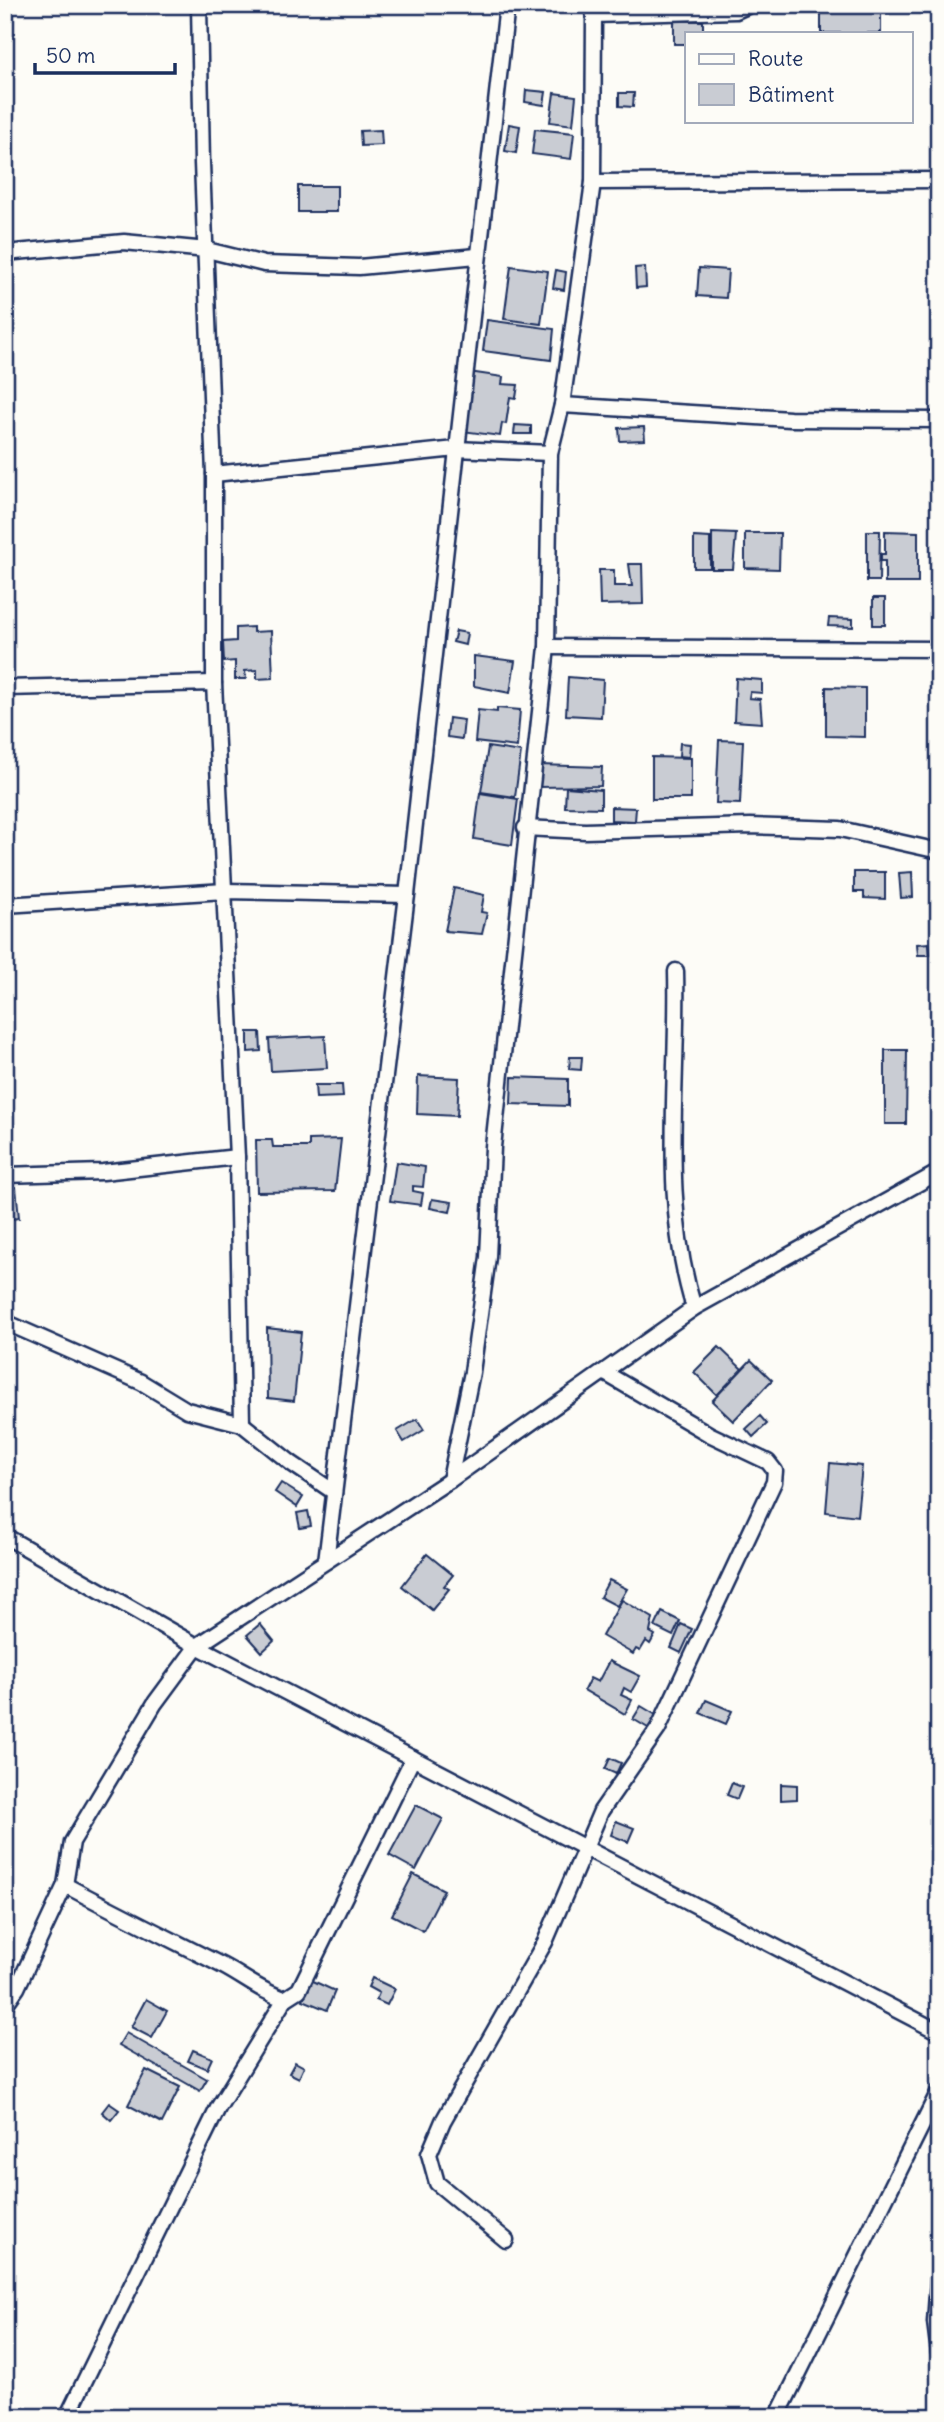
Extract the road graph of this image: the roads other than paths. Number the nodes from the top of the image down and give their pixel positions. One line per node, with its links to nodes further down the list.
1 (199, 5): 7 (street)
2 (507, 5): 9 (street)
3 (749, 5): 4 (street)
4 (592, 10): 6 (street)
5 (939, 180): 6 (street)
6 (593, 182): 10 (street)
7 (207, 250): 8 (street); 9 (street); 14 (street)
8 (5, 253)
9 (477, 256): 12 (street)
10 (562, 405): 11 (street); 13 (street)
11 (939, 420)
12 (456, 449): 13 (street); 14 (street); 22 (street)
13 (550, 453): 15 (street)
14 (214, 474): 17 (street)
15 (547, 647): 16 (street); 19 (street)
16 (939, 649)
17 (214, 683): 18 (street); 21 (street)
18 (5, 688)
19 (526, 828): 20 (street); 32 (street)
20 (939, 851)
21 (225, 891): 22 (street); 23 (street); 25 (street)
22 (407, 895): 33 (street)
23 (5, 905)
24 (676, 971): 28 (street)
25 (237, 1157): 27 (street); 31 (street)
26 (939, 1172): 28 (street)
27 (5, 1175)
28 (694, 1308): 30 (street)
29 (5, 1322): 31 (street)
30 (605, 1373): 32 (street); 38 (street)
31 (242, 1424): 33 (street)
32 (450, 1480): 35 (street)
33 (334, 1492): 35 (street)
34 (5, 1536): 36 (street)
35 (326, 1561): 36 (street)
36 (197, 1646): 37 (street); 39 (street)
37 (413, 1758): 38 (street); 40 (street)
38 (584, 1847): 42 (street); 44 (street)
39 (65, 1885): 40 (street); 41 (street)
40 (285, 1999): 47 (street)
41 (5, 2004)
42 (939, 2032)
43 (939, 2091): 48 (street)
44 (506, 2240)
45 (939, 2266): 46 (street)
46 (939, 2353)
47 (67, 2417)
48 (777, 2417)

